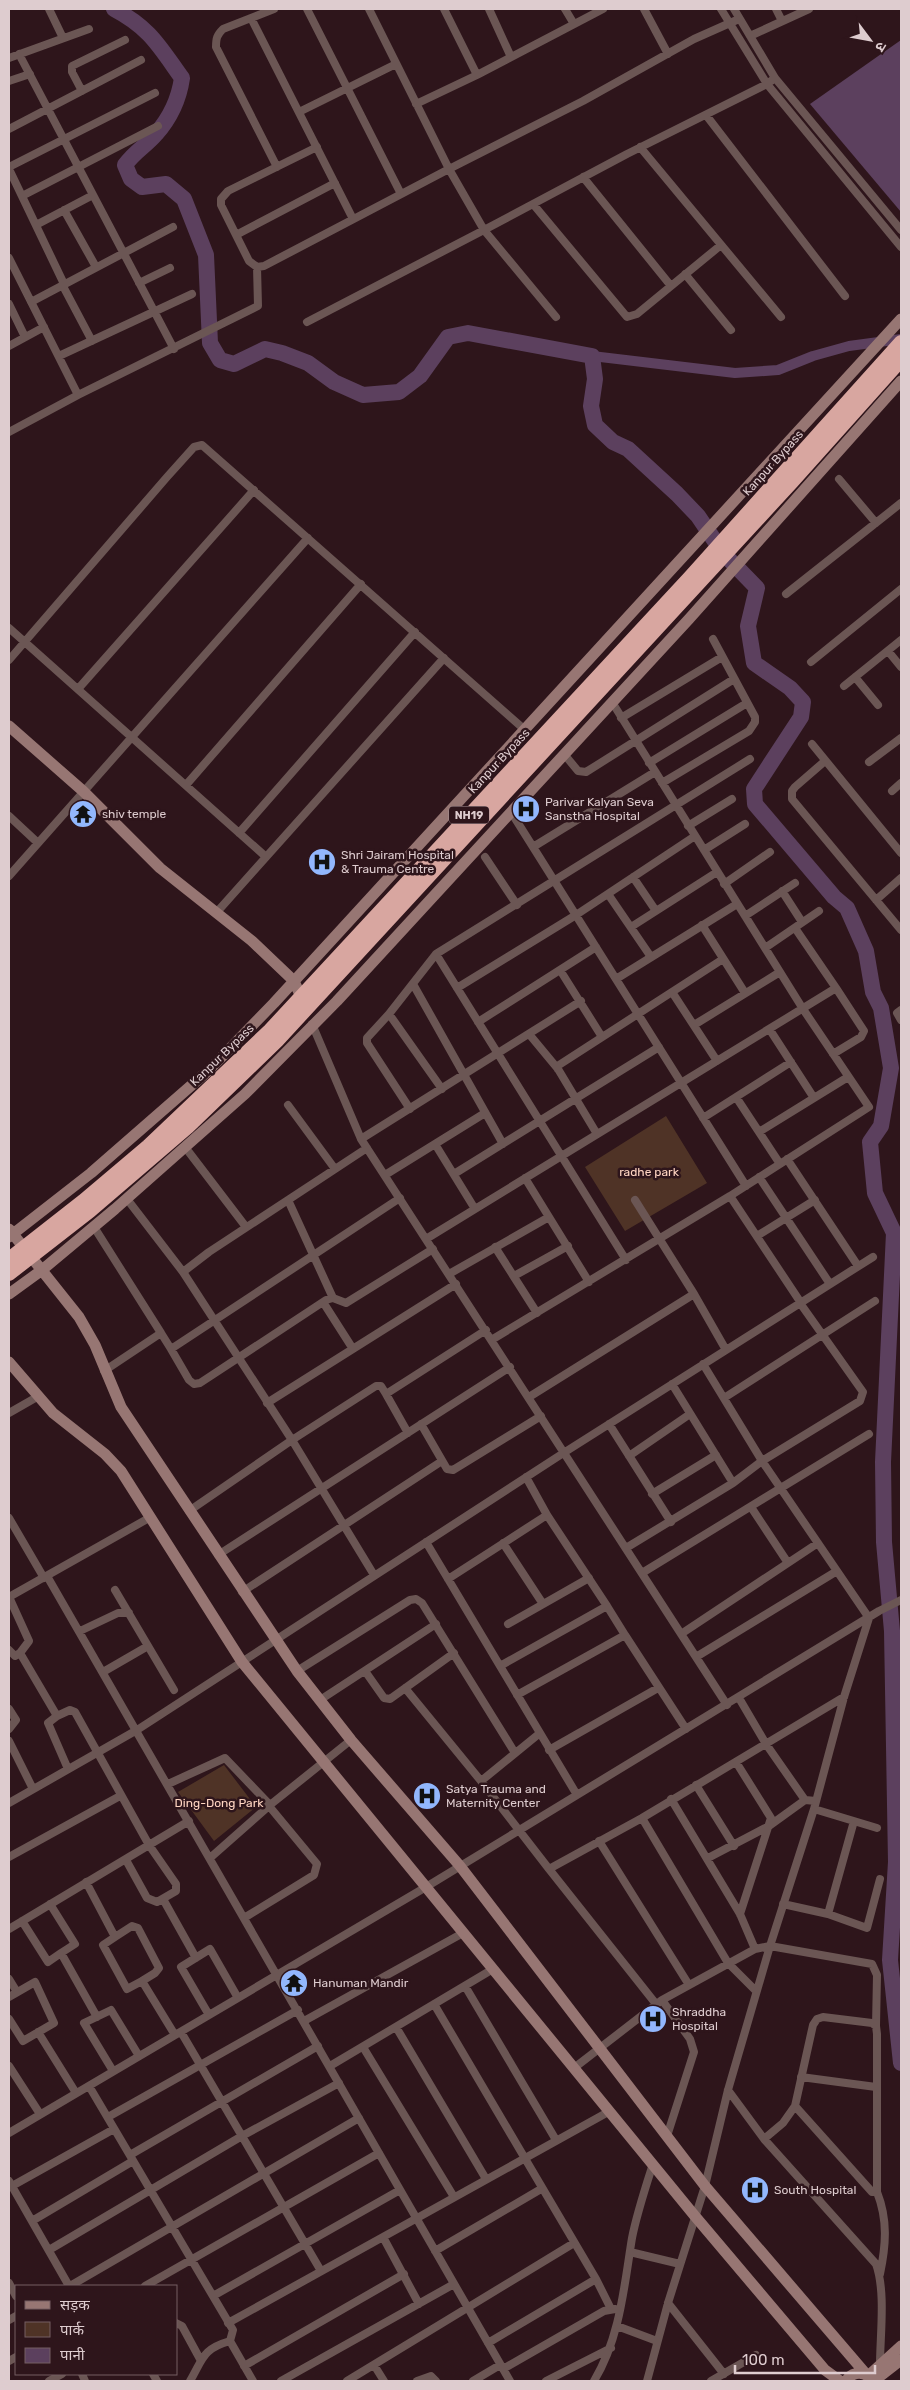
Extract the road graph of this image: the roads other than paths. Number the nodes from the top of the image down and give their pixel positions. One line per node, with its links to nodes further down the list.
1 (49, 9): 21 (street)
2 (274, 9): 14 (street)
3 (307, 9): 34 (street)
4 (369, 9): 28 (street)
5 (444, 9): 30 (street)
6 (489, 9): 25 (street)
7 (565, 9): 17 (street)
8 (603, 9): 17 (street)
9 (644, 9): 24 (street)
10 (720, 9): 18 (street)
11 (734, 9): 15 (street)
12 (776, 9): 16 (street)
13 (809, 9): 16 (street)
14 (250, 18): 39 (street); 46 (street)
15 (739, 19): 18 (street); 20 (street)
16 (782, 21): 20 (street)
17 (574, 24): 25 (street)
18 (729, 24): 24 (street); 33 (street)
19 (89, 29): 21 (street)
20 (750, 36): 31 (street)
21 (63, 38): 23 (street)
22 (125, 40): 35 (street)
23 (19, 54): 26 (street); 29 (street)
24 (668, 54): 50 (street)
25 (511, 57): 30 (street)
26 (9, 58)
27 (141, 60): 35 (street)
28 (396, 64): 34 (street); 37 (street)
29 (30, 74): 32 (street); 38 (street)
30 (477, 75): 37 (street)
31 (775, 78): 33 (street); 49 (street)
32 (9, 81)
33 (767, 84): 40 (street); 51 (street)
34 (347, 88): 39 (street); 54 (street)
35 (82, 91): 38 (street)
36 (155, 93): 43 (street)
37 (416, 104): 50 (street)
38 (49, 109): 42 (street); 43 (street)
39 (299, 112): 44 (street)
40 (706, 115): 45 (street); 79 (street)
41 (158, 126): 48 (street)
42 (9, 129)
43 (65, 140): 47 (street); 48 (street)
44 (317, 147): 46 (street); 53 (street)
45 (640, 147): 52 (street); 67 (street)
46 (277, 167): 66 (street)
47 (9, 168): 56 (street)
48 (80, 168): 55 (street); 56 (street)
49 (850, 168): 51 (street); 60 (street)
50 (449, 169): 54 (street); 64 (street)
51 (842, 175): 62 (street)
52 (583, 177): 57 (street); 77 (street)
53 (335, 183): 59 (street); 66 (street)
54 (401, 194): 59 (street)
55 (93, 195): 58 (street); 69 (street)
56 (22, 196): 61 (street)
57 (533, 204): 64 (street); 77 (street)
58 (64, 210): 61 (street); 72 (street)
59 (353, 219): 71 (street)
60 (893, 220): 62 (street); 65 (street)
61 (36, 225): 76 (street)
62 (884, 226): 68 (street)
63 (173, 227): 69 (street)
64 (484, 230): 83 (street); 86 (street)
65 (901, 230)
66 (236, 234): 71 (street)
67 (721, 245): 74 (street); 84 (street)
68 (901, 247)
69 (123, 254): 72 (street); 75 (street)
70 (9, 258): 80 (street)
71 (257, 266): 93 (street)
72 (96, 268): 76 (street)
73 (170, 268): 75 (street)
74 (686, 274): 77 (street); 88 (street)
75 (139, 283): 82 (street)
76 (64, 284): 80 (street); 90 (street)
77 (671, 286)
78 (192, 294): 82 (street)
79 (845, 296)
80 (31, 302): 87 (street)
81 (9, 305): 89 (street)
82 (154, 312): 90 (street); 93 (street)
83 (556, 317)
84 (781, 318)
85 (901, 318): 127 (street)
86 (306, 322)
87 (44, 327): 89 (street); 94 (street)
88 (731, 330)
89 (25, 337): 92 (street)
90 (92, 341): 94 (street)
91 (901, 342): 260 (highway, Kanpur Bypass / NH19, bridge)
92 (9, 346)
93 (174, 349): 97 (street)
94 (59, 356): 97 (street)
95 (901, 360): 265 (highway, NH19, bridge)
96 (899, 386): 122 (street)
97 (78, 394): 98 (street)
98 (9, 432)
99 (839, 480): 102 (street)
100 (254, 490): 103 (street); 111 (street); 121 (street)
101 (901, 503): 102 (street)
102 (876, 523): 106 (street)
103 (308, 538): 104 (street); 128 (street)
104 (360, 584): 108 (street); 140 (street)
105 (901, 589): 116 (street)
106 (786, 594)
107 (9, 628): 111 (street)
108 (415, 632): 114 (street); 149 (street)
109 (713, 639): 113 (street)
110 (901, 640): 112 (street)
111 (24, 641): 115 (street); 121 (street)
112 (888, 651): 117 (street); 118 (street)
113 (722, 657): 119 (street); 125 (street)
114 (444, 658): 127 (street); 156 (street)
115 (9, 660)
116 (811, 662)
117 (901, 667)
118 (855, 677): 120 (street); 124 (street)
119 (734, 679): 123 (street); 130 (street)
120 (844, 686)
121 (78, 689): 128 (street)
122 (612, 702): 125 (street); 132 (street)
123 (747, 703): 136 (street); 138 (street)
124 (878, 705)
125 (621, 718): 130 (street)
126 (9, 726): 141 (street)
127 (525, 730): 188 (street)
128 (132, 737): 140 (street); 141 (street)
129 (901, 738): 135 (street)
130 (635, 740): 132 (street); 136 (street)
131 (812, 744): 134 (street)
132 (564, 754): 145 (street)
133 (750, 759): 144 (street)
134 (825, 760): 155 (street); 167 (street)
135 (869, 762)
136 (649, 763): 137 (street)
137 (655, 772): 138 (street); 152 (street)
138 (662, 783): 144 (street)
139 (901, 783): 142 (street)
140 (186, 785): 149 (street)
141 (83, 791): 151 (street); 172 (street)
142 (892, 791)
143 (732, 799): 148 (street)
144 (675, 805): 148 (street); 162 (street)
145 (511, 812): 152 (street); 201 (street)
146 (9, 816): 151 (street)
147 (745, 824): 153 (street)
148 (688, 826): 150 (street)
149 (239, 833): 156 (street)
150 (695, 836): 153 (street); 160 (street)
151 (38, 843): 159 (street)
152 (533, 848): 162 (street)
153 (704, 850): 158 (street)
154 (770, 852): 164 (street)
155 (901, 853)
156 (265, 856): 172 (street)
157 (485, 858): 169 (street)
158 (717, 872): 164 (street); 170 (street)
159 (9, 876)
160 (633, 877): 166 (street); 170 (street)
161 (901, 878): 167 (street)
162 (555, 882): 169 (street); 173 (street)
163 (795, 883): 165 (street)
164 (724, 884): 168 (street)
165 (782, 891): 174 (street); 175 (street)
166 (608, 894): 173 (street); 177 (street)
167 (876, 900): 179 (street)
168 (737, 904): 174 (street); 176 (street)
169 (517, 905): 182 (street)
170 (656, 911): 177 (street)
171 (819, 911): 175 (street)
172 (217, 912): 188 (street)
173 (576, 915): 180 (street); 190 (street)
174 (745, 916): 181 (street)
175 (802, 922): 178 (street)
176 (702, 925): 183 (street); 184 (street)
177 (631, 927): 183 (street)
178 (795, 928): 181 (street); 191 (street)
179 (901, 930)
180 (596, 947): 185 (street); 187 (street)
181 (765, 948): 186 (street)
182 (436, 954): 189 (street); 190 (street)
183 (651, 958): 187 (street)
184 (723, 959): 192 (street); 193 (street)
185 (560, 970): 194 (street); 200 (street)
186 (780, 972): 193 (street); 195 (street)
187 (616, 980): 198 (street)
188 (294, 982): 201 (street); 251 (street)
189 (412, 984): 197 (street); 212 (street)
190 (457, 988): 200 (street)
191 (836, 988): 195 (street); 208 (street)
192 (672, 992): 198 (street); 202 (street)
193 (744, 993): 202 (street)
194 (581, 1001): 204 (street); 205 (street)
195 (803, 1009): 203 (street); 208 (street)
196 (901, 1010): 199 (street)
197 (389, 1014): 215 (street); 220 (street)
198 (638, 1014): 205 (street); 206 (street)
199 (901, 1020)
200 (478, 1022): 207 (street)
201 (312, 1024): 226 (street); 229 (street)
202 (694, 1024): 209 (street)
203 (770, 1030): 209 (street); 210 (street)
204 (529, 1034): 207 (street); 211 (street)
205 (602, 1037): 211 (street)
206 (659, 1047): 214 (street); 218 (street)
207 (498, 1054): 212 (street); 223 (street)
208 (833, 1054): 213 (street)
209 (717, 1061): 214 (street)
210 (791, 1062): 216 (street); 217 (street)
211 (558, 1069): 218 (street)
212 (465, 1073): 215 (street); 221 (street)
213 (848, 1077): 217 (street); 232 (street)
214 (681, 1082): 222 (street); 225 (street)
215 (442, 1089): 220 (street)
216 (736, 1097): 222 (street); 224 (street)
217 (814, 1098): 224 (street)
218 (576, 1099): 223 (street); 225 (street)
219 (288, 1105): 234 (street)
220 (410, 1109): 226 (street)
221 (485, 1113): 227 (street); 228 (street)
222 (703, 1118): 239 (street)
223 (539, 1122): 228 (street); 231 (street)
224 (759, 1132): 233 (street)
225 (597, 1134): 231 (street)
226 (361, 1139): 230 (street)
227 (435, 1144): 235 (street); 236 (street)
228 (504, 1144): 235 (street)
229 (185, 1147): 241 (street); 250 (street)
230 (367, 1148): 234 (street); 236 (street)
231 (560, 1156): 238 (street); 261 (street)
232 (787, 1159): 233 (street); 245 (street)
233 (780, 1164): 237 (street)
234 (334, 1169): 243 (street)
235 (454, 1174): 246 (street)
236 (385, 1175): 242 (street)
237 (759, 1177): 239 (street); 248 (street)
238 (525, 1178): 246 (street); 247 (street)
239 (746, 1186): 240 (street)
240 (730, 1196): 252 (street); 254 (street)
241 (127, 1198): 249 (street); 264 (street)
242 (400, 1198): 253 (street); 258 (street)
243 (288, 1200): 250 (street); 258 (street)
244 (635, 1200): 254 (street)
245 (815, 1200): 248 (street); 262 (street)
246 (475, 1208): 253 (street)
247 (549, 1216): 255 (street); 256 (street)
248 (786, 1218): 252 (street); 270 (street)
249 (94, 1227): 263 (street); 280 (street)
250 (246, 1228): 264 (street)
251 (10, 1233): 263 (street)
252 (757, 1236): 276 (street)
253 (426, 1239): 257 (street)
254 (660, 1240): 261 (street); 272 (street)
255 (568, 1246): 267 (street); 268 (street)
256 (495, 1247): 266 (street); 267 (street)
257 (433, 1249): 266 (street); 273 (street)
258 (314, 1254): 273 (street); 278 (street)
259 (873, 1257): 262 (street)
260 (9, 1259)
261 (626, 1260): 268 (street)
262 (858, 1266): 270 (street)
263 (42, 1270): 271 (street); 290 (street)
264 (183, 1272): 278 (street)
265 (9, 1274)
266 (449, 1274): 269 (street)
267 (514, 1276): 277 (street)
268 (589, 1282): 277 (street)
269 (456, 1284): 279 (street); 284 (street)
270 (830, 1284): 276 (street)
271 (9, 1294)
272 (694, 1294): 285 (street); 294 (street)
273 (334, 1298): 275 (street)
274 (875, 1301): 281 (street)
275 (323, 1302): 284 (street); 286 (street)
276 (800, 1303): 281 (street); 285 (street)
277 (537, 1313): 282 (street)
278 (213, 1320): 283 (street); 286 (street)
279 (486, 1330): 282 (street); 292 (street)
280 (161, 1333): 283 (street); 290 (street)
281 (822, 1335): 295 (street); 309 (street)
282 (492, 1340): 289 (street)
283 (171, 1349): 286 (street)
284 (353, 1349): 296 (street)
285 (726, 1350): 288 (street)
286 (237, 1357): 296 (street)
287 (9, 1362): 293 (street)
288 (703, 1364): 291 (street); 295 (street)
289 (510, 1367): 294 (street); 300 (street)
290 (104, 1371): 316 (street)
291 (672, 1384): 298 (street); 301 (street)
292 (386, 1394): 302 (street); 304 (street)
293 (37, 1397): 297 (street); 319 (street)
294 (529, 1397): 299 (street)
295 (724, 1398): 309 (street)
296 (267, 1403): 304 (street)
297 (9, 1413)
298 (690, 1414): 306 (street); 307 (street)
299 (541, 1416): 305 (street); 308 (street)
300 (421, 1424): 302 (street); 308 (street)
301 (609, 1424): 305 (street); 307 (street)
302 (408, 1433): 313 (street)
303 (869, 1434): 312 (street)
304 (292, 1440): 313 (street); 316 (street)
305 (564, 1452): 310 (street); 325 (street)
306 (716, 1455): 311 (street); 314 (street)
307 (630, 1456): 314 (street)
308 (442, 1461): 321 (street)
309 (762, 1461): 311 (street); 312 (street)
310 (526, 1477): 317 (street); 322 (street)
311 (733, 1483): 320 (street)
312 (781, 1488): 315 (street); 324 (street)
313 (321, 1489): 321 (street); 326 (street)
314 (652, 1494): 320 (street)
315 (752, 1506): 327 (street); 329 (street)
316 (189, 1511): 326 (street)
317 (547, 1515): 323 (street); 333 (street)
318 (9, 1518): 331 (street)
319 (149, 1518): 331 (street); 353 (street)
320 (671, 1522): 325 (street)
321 (343, 1525): 330 (street); 335 (street)
322 (426, 1542): 330 (street); 332 (street)
323 (503, 1543): 332 (street); 338 (street)
324 (818, 1543): 327 (street); 328 (street)
325 (626, 1548): 329 (street)
326 (218, 1555): 335 (street)
327 (788, 1564): 346 (street)
328 (837, 1571): 341 (street); 352 (street)
329 (642, 1573): 346 (street)
330 (374, 1575): 347 (street)
331 (45, 1577): 336 (street); 344 (street)
332 (448, 1578): 354 (street)
333 (589, 1578): 338 (street); 339 (street)
334 (116, 1590): 340 (street)
335 (242, 1592): 347 (street)
336 (9, 1597): 350 (street)
337 (901, 1600): 341 (street)
338 (543, 1604): 343 (street)
339 (607, 1606): 345 (street); 354 (street)
340 (129, 1613): 344 (street); 348 (street)
341 (869, 1618): 362 (street); 363 (street)
342 (436, 1624): 351 (street); 355 (street); 356 (street)
343 (508, 1624)
344 (80, 1631): 357 (street)
345 (625, 1634): 359 (street); 361 (street)
346 (681, 1634): 352 (street)
347 (274, 1640): 353 (street); 355 (street)
348 (148, 1646): 357 (street); 360 (street)
349 (9, 1650): 350 (street)
350 (20, 1653): 367 (street)
351 (454, 1653): 358 (street); 377 (street)
352 (696, 1657): 365 (street)
353 (242, 1662): 370 (street); 378 (street)
354 (500, 1666): 361 (street)
355 (297, 1671): 364 (street)
356 (365, 1671): 358 (street); 364 (street)
357 (103, 1672): 370 (street)
358 (404, 1688): 381 (street)
359 (658, 1688): 369 (street); 375 (street)
360 (174, 1690)
361 (517, 1695): 371 (street)
362 (844, 1697): 374 (street); 390 (street)
363 (739, 1698): 365 (street); 374 (street)
364 (320, 1700): 372 (street)
365 (726, 1705): 369 (street)
366 (9, 1709): 368 (street)
367 (57, 1716): 376 (street); 380 (street)
368 (9, 1729)
369 (686, 1729): 385 (street)
370 (136, 1730): 376 (street); 382 (street)
371 (540, 1733): 375 (street); 377 (street)
372 (351, 1740): 378 (street); 405 (street)
373 (9, 1741): 384 (street)
374 (766, 1744): 379 (street); 388 (street)
375 (549, 1750): 385 (street)
376 (96, 1753): 380 (street); 386 (street)
377 (515, 1753): 381 (street)
378 (324, 1762): 391 (street); 409 (street)
379 (736, 1762): 383 (street); 395 (street)
380 (68, 1769): 384 (street)
381 (481, 1781): 397 (street)
382 (168, 1784): 391 (street); 393 (street)
383 (696, 1785): 387 (street); 400 (street)
384 (33, 1789): 389 (street)
385 (577, 1795): 397 (street)
386 (120, 1796): 399 (street); 401 (street)
387 (671, 1799): 392 (street); 403 (street)
388 (805, 1800): 390 (street); 395 (street)
389 (9, 1803)
390 (815, 1805): 394 (street); 412 (street)
391 (270, 1806): 402 (street); 415 (street)
392 (642, 1818): 398 (street); 424 (street)
393 (189, 1821): 399 (street); 402 (street)
394 (854, 1822): 396 (street); 414 (street)
395 (769, 1826): 400 (street); 413 (street)
396 (877, 1828)
397 (518, 1831): 405 (street); 406 (street)
398 (598, 1841): 406 (street); 429 (street)
399 (149, 1845): 404 (street); 410 (street)
400 (734, 1846): 403 (street)
401 (9, 1858)
402 (210, 1858): 415 (street)
403 (708, 1858): 413 (street)
404 (126, 1860): 408 (street); 410 (street)
405 (460, 1866): 409 (street); 448 (street)
406 (549, 1869): 435 (street)
407 (880, 1880): 414 (street)
408 (86, 1882): 411 (street); 419 (street)
409 (426, 1887): 418 (street); 426 (street)
410 (163, 1899): 423 (street)
411 (50, 1904): 416 (street); 422 (street)
412 (783, 1904): 414 (street); 420 (street)
413 (740, 1914): 421 (street)
414 (828, 1914)
415 (244, 1918): 426 (street)
416 (22, 1921): 417 (street); 422 (street)
417 (9, 1929)
418 (463, 1933): 425 (street); 441 (street)
419 (115, 1937): 428 (street); 428 (street)
420 (770, 1946): 421 (street); 432 (street); 442 (street)
421 (755, 1949): 424 (street)
422 (61, 1953): 439 (street)
423 (196, 1958): 434 (street); 438 (street)
424 (728, 1963): 429 (street); 432 (street)
425 (493, 1969): 430 (street); 453 (street)
426 (277, 1975): 434 (street); 437 (street)
427 (9, 1978): 431 (street)
428 (142, 1981): 445 (street)
429 (689, 1985): 435 (street)
430 (465, 1986): 436 (street); 472 (street)
431 (17, 1992): 433 (street); 444 (street)
432 (756, 1992): 459 (street)
433 (9, 1997)
434 (238, 1998): 438 (street)
435 (659, 2002): 448 (street); 470 (street)
436 (434, 2004): 443 (street); 475 (street)
437 (298, 2010): 441 (street); 450 (street)
438 (209, 2015): 445 (street)
439 (97, 2017): 449 (street); 454 (street)
440 (9, 2019): 444 (street)
441 (304, 2021): 446 (street)
442 (876, 2026): 455 (street); 458 (street)
443 (396, 2027): 447 (street); 478 (street)
444 (38, 2032): 460 (street)
445 (178, 2033): 449 (street); 450 (street)
446 (318, 2046): 452 (street); 461 (street)
447 (363, 2047): 452 (street); 485 (street)
448 (599, 2048): 453 (street); 470 (street)
449 (139, 2056): 454 (street)
450 (200, 2065): 461 (street); 465 (street)
451 (9, 2066): 464 (street)
452 (330, 2066): 456 (street)
453 (574, 2068): 463 (street)
454 (114, 2071): 457 (street)
455 (801, 2077): 458 (street); 462 (street)
456 (339, 2083): 466 (street); 469 (street)
457 (89, 2086): 460 (street); 465 (street)
458 (876, 2087): 484 (street)
459 (728, 2090): 471 (street); 480 (street)
460 (76, 2093): 464 (street)
461 (221, 2101): 469 (street); 474 (street)
462 (795, 2106): 471 (street); 484 (street)
463 (610, 2111): 472 (street); 476 (street)
464 (40, 2114): 468 (street)
465 (108, 2118): 467 (street)
466 (359, 2118): 473 (street); 477 (street)
467 (114, 2129): 474 (street); 479 (street)
468 (9, 2131)
469 (242, 2136): 477 (street); 483 (street)
470 (667, 2136): 480 (street)
471 (764, 2139): 501 (street)
472 (556, 2140): 475 (street)
473 (379, 2153): 482 (street); 486 (street)
474 (132, 2158): 483 (street); 489 (street)
475 (523, 2158): 478 (street); 481 (street)
476 (653, 2164): 487 (street); 496 (street)
477 (264, 2174): 486 (street); 490 (street)
478 (486, 2179): 485 (street)
479 (10, 2184): 489 (street)
480 (705, 2186): 487 (street); 532 (street)
481 (541, 2188): 492 (street); 495 (street)
482 (400, 2190): 488 (street); 493 (street)
483 (151, 2192): 490 (street); 494 (street)
484 (877, 2192): 501 (street)
485 (454, 2197): 488 (street)
486 (284, 2209): 493 (street); 497 (street)
487 (696, 2217): 498 (street); 547 (street)
488 (416, 2218): 491 (street); 495 (street)
489 (32, 2221): 494 (street)
490 (172, 2228): 497 (street); 506 (street)
491 (383, 2237): 499 (street); 500 (street)
492 (574, 2243): 502 (street); 512 (street)
493 (305, 2244): 499 (street); 509 (street)
494 (49, 2250): 505 (street)
495 (435, 2251): 504 (street)
496 (630, 2252): 498 (street); 514 (street)
497 (192, 2261): 507 (street); 509 (street)
498 (680, 2264): 510 (street)
499 (321, 2272): 515 (street)
500 (404, 2274): 511 (street); 528 (street)
501 (880, 2275): 526 (street)
502 (596, 2279): 513 (street); 520 (street)
503 (9, 2283): 508 (street)
504 (454, 2284): 511 (street); 512 (street)
505 (69, 2285)
506 (72, 2285)
507 (147, 2285)
508 (15, 2294)
509 (212, 2296): 515 (street)
510 (668, 2303): 519 (street); 530 (street)
511 (419, 2304): 536 (street)
512 (467, 2307): 520 (street); 527 (street)
513 (611, 2309): 514 (street); 529 (street)
514 (620, 2310): 517 (street)
515 (228, 2323): 518 (street)
516 (178, 2324): 524 (street)
517 (617, 2326): 519 (street); 522 (street)
518 (230, 2341): 524 (street); 528 (street)
519 (657, 2341): 545 (street)
520 (488, 2343): 529 (street)
521 (901, 2346): 526 (street)
522 (611, 2348): 543 (street); 544 (street)
523 (756, 2355): 530 (street)
524 (200, 2359): 533 (street)
525 (901, 2360): 526 (street)
526 (887, 2363): 532 (street)
527 (374, 2365): 537 (street); 538 (street)
528 (244, 2366): 535 (street)
529 (502, 2367): 541 (street); 542 (street)
530 (724, 2374): 546 (street)
531 (60, 2375): 534 (street)
532 (870, 2378): 548 (street)
533 (194, 2379)
534 (48, 2381)
535 (253, 2381)
536 (281, 2381)
537 (348, 2381)
538 (384, 2381)
539 (418, 2381): 540 (street)
540 (436, 2381)
541 (474, 2381)
542 (510, 2381)
543 (546, 2381)
544 (594, 2381)
545 (647, 2381)
546 (711, 2381)
547 (840, 2381)
548 (846, 2381)

